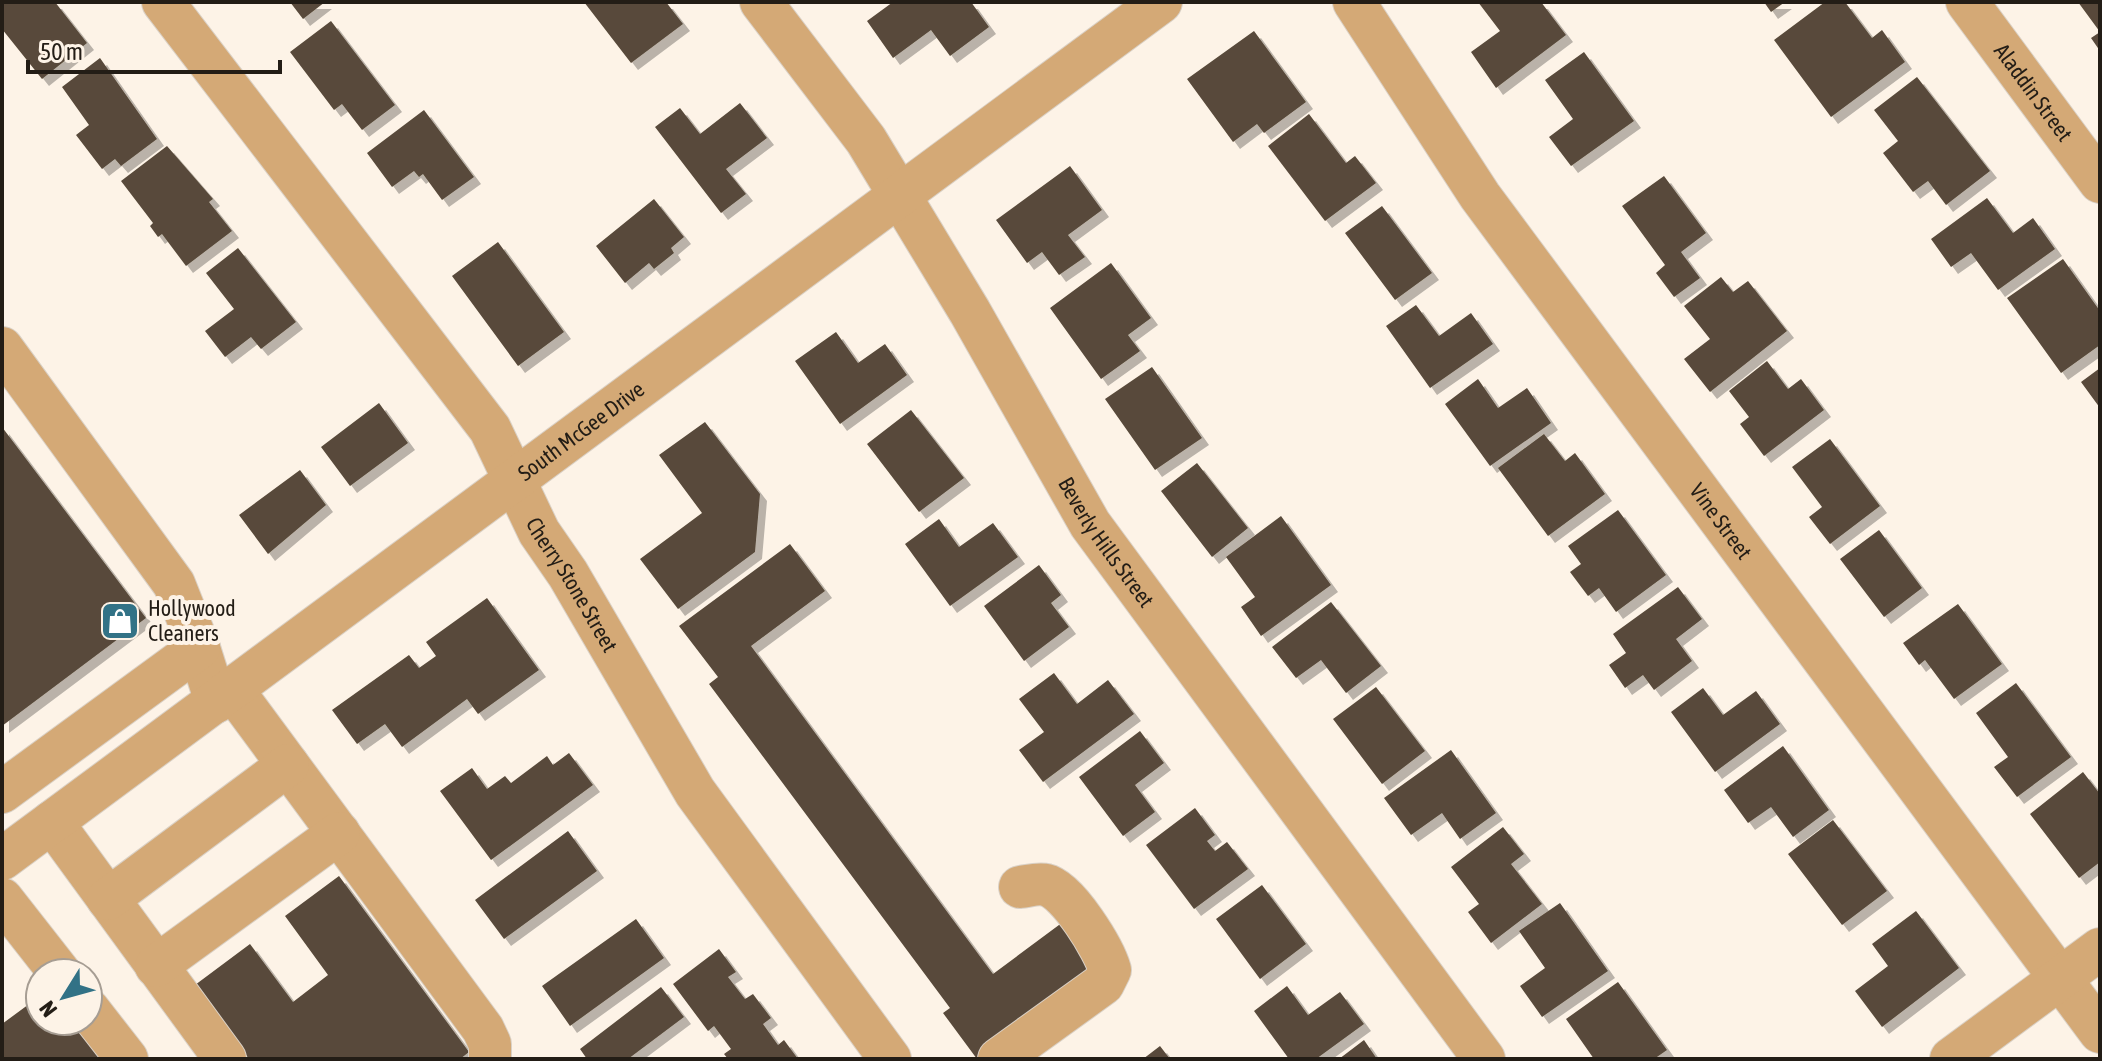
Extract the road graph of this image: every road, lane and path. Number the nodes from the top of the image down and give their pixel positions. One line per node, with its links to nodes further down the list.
1 (163, 2): 9 (street, Cherry Stone Street)
2 (761, 2): 7 (street, Beverly Hills Street)
3 (1161, 2): 7 (street, South McGee Drive)
4 (1354, 2): 22 (street, Vine Street)
5 (1967, 2): 6 (street, Aladdin Street)
6 (2100, 182)
7 (901, 195): 9 (street, South McGee Drive); 30 (street, Beverly Hills Street)
8 (2, 348): 10 (street)
9 (514, 481): 11 (street, South McGee Drive); 28 (street, Cherry Stone Street)
10 (199, 648): 11 (street); 13 (street)
11 (224, 695): 12 (street); 15 (street, South McGee Drive)
12 (288, 765): 14 (street); 18 (street)
13 (2, 792)
14 (339, 833): 21 (street); 27 (street)
15 (19, 838): 18 (street)
16 (1020, 887): 29 (street)
17 (2, 899): 20 (street)
18 (108, 899): 21 (street)
19 (2100, 949): 22 (street)
20 (47, 957)
21 (156, 966): 26 (street)
22 (2060, 978): 24 (street, Vine Street); 31 (street)
23 (104, 1030): 25 (street)
24 (2100, 1032)
25 (127, 1059)
26 (225, 1059)
27 (490, 1059)
28 (890, 1059)
29 (999, 1059)
30 (1484, 1059)
31 (1951, 1059)

